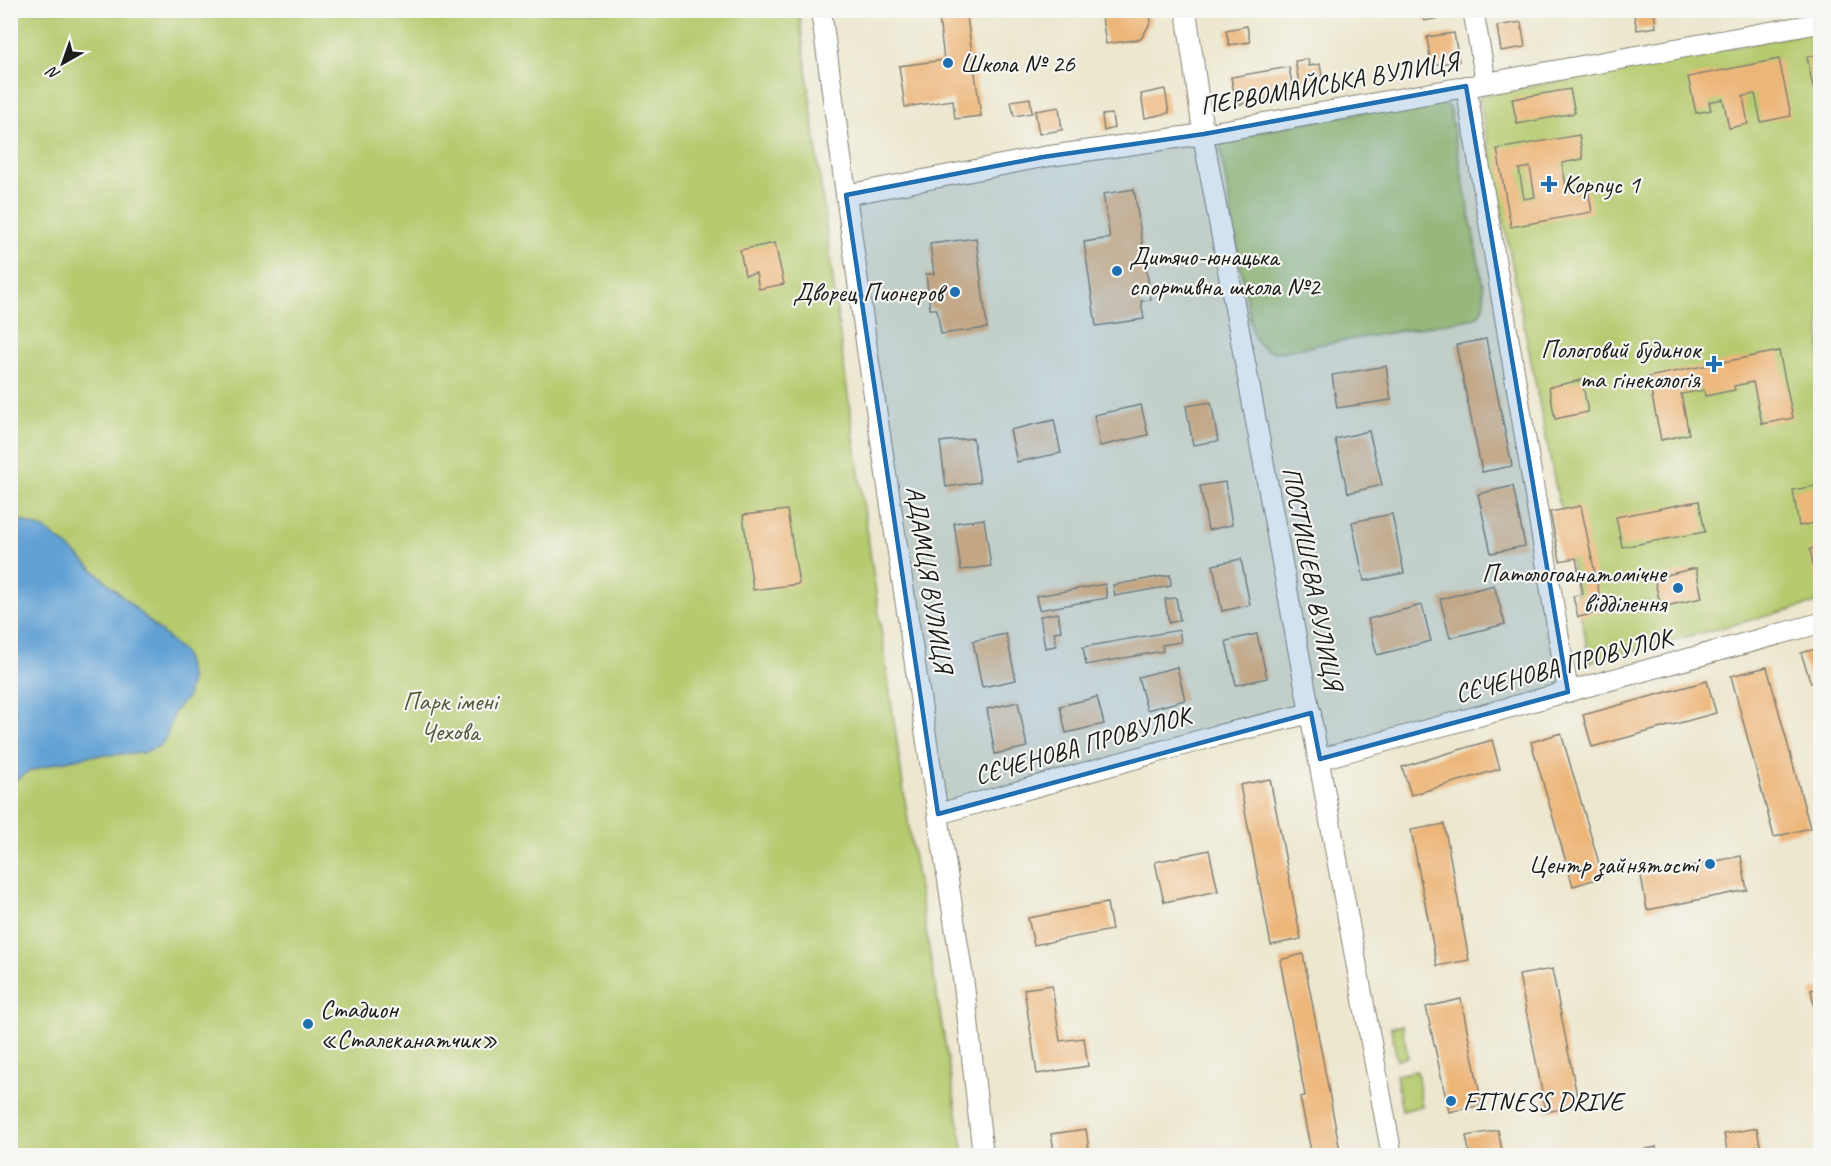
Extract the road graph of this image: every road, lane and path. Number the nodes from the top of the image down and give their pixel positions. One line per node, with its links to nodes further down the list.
1 (821, 10): 8 (street, АДАМЦЯ ВУЛИЦЯ)
2 (1186, 10): 7 (street, ПОСТИШЕВА ВУЛИЦЯ)
3 (1473, 10): 5 (street)
4 (1821, 23): 5 (street, ПЕРВОМАЙСЬКА ВУЛИЦЯ)
5 (1486, 82): 6 (street, ПЕРВОМАЙСЬКА ВУЛИЦЯ)
6 (1466, 86): 7 (street, ПЕРВОМАЙСЬКА ВУЛИЦЯ); 10 (street)
7 (1204, 134): 8 (street, ПЕРВОМАЙСЬКА ВУЛИЦЯ); 11 (street, ПОСТИШЕВА ВУЛИЦЯ)
8 (846, 195): 13 (street, АДАМЦЯ ВУЛИЦЯ)
9 (1821, 623): 10 (street, СЄЧЕНОВА ПРОВУЛОК)
10 (1568, 692): 12 (street, СЄЧЕНОВА ПРОВУЛОК)
11 (1311, 713): 12 (street, ПОСТИШЕВА ВУЛИЦЯ); 13 (street, СЄЧЕНОВА ПРОВУЛОК)
12 (1320, 759): 15 (street, ПОСТИШЕВА ВУЛИЦЯ)
13 (938, 814): 14 (street, АДАМЦЯ ВУЛИЦЯ)
14 (983, 1155)
15 (1392, 1155)

